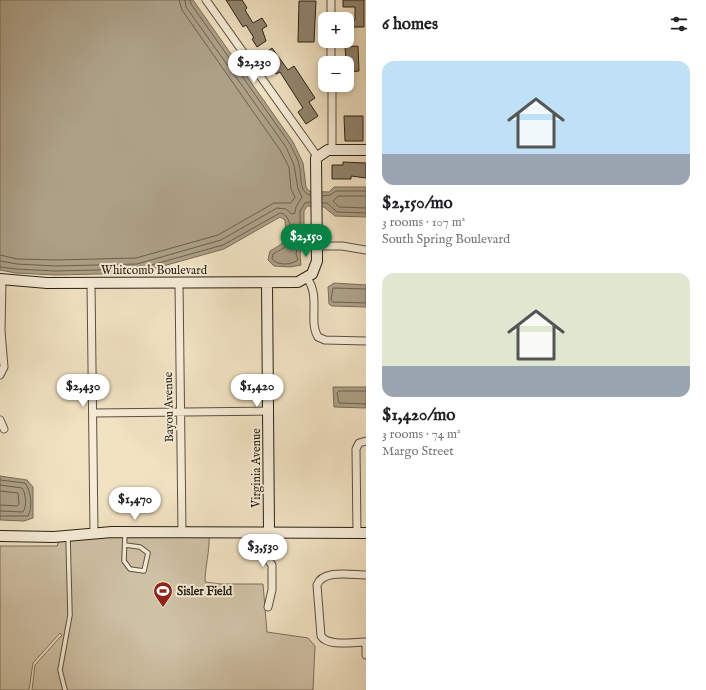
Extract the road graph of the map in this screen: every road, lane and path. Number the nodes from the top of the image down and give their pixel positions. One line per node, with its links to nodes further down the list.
1 (206, 0): 7 (street)
2 (331, 0): 3 (street)
3 (331, 12)
4 (332, 92): 5 (street)
5 (332, 150): 6 (street); 7 (street)
6 (366, 150)
7 (317, 156): 8 (street)
8 (317, 246): 9 (street); 10 (street)
9 (366, 250)
10 (307, 278): 14 (street, Whitcomb Boulevard); 15 (street)
11 (1, 279): 12 (street, Whitcomb Boulevard); 16 (street)
12 (91, 283): 13 (street, Whitcomb Boulevard); 19 (street)
13 (179, 283): 14 (street, Whitcomb Boulevard); 18 (street, Bayou Avenue)
14 (267, 283): 17 (street, Virginia Avenue)
15 (366, 341)
16 (0, 375)
17 (268, 411): 18 (street); 25 (street, Virginia Avenue)
18 (180, 412): 19 (street); 23 (street, Bayou Avenue)
19 (93, 413): 26 (street)
20 (0, 420): 21 (street)
21 (4, 428)
22 (366, 441): 27 (street)
23 (182, 531): 24 (street); 25 (street)
24 (125, 532): 26 (street); 30 (lane)
25 (269, 532): 27 (street); 32 (street)
26 (94, 533): 29 (street)
27 (362, 533)
28 (0, 536): 29 (street)
29 (68, 536): 35 (lane)
30 (125, 545): 30 (lane)
31 (366, 575): 33 (street)
32 (268, 607)
33 (366, 642): 34 (street)
34 (366, 655)
35 (65, 690)

